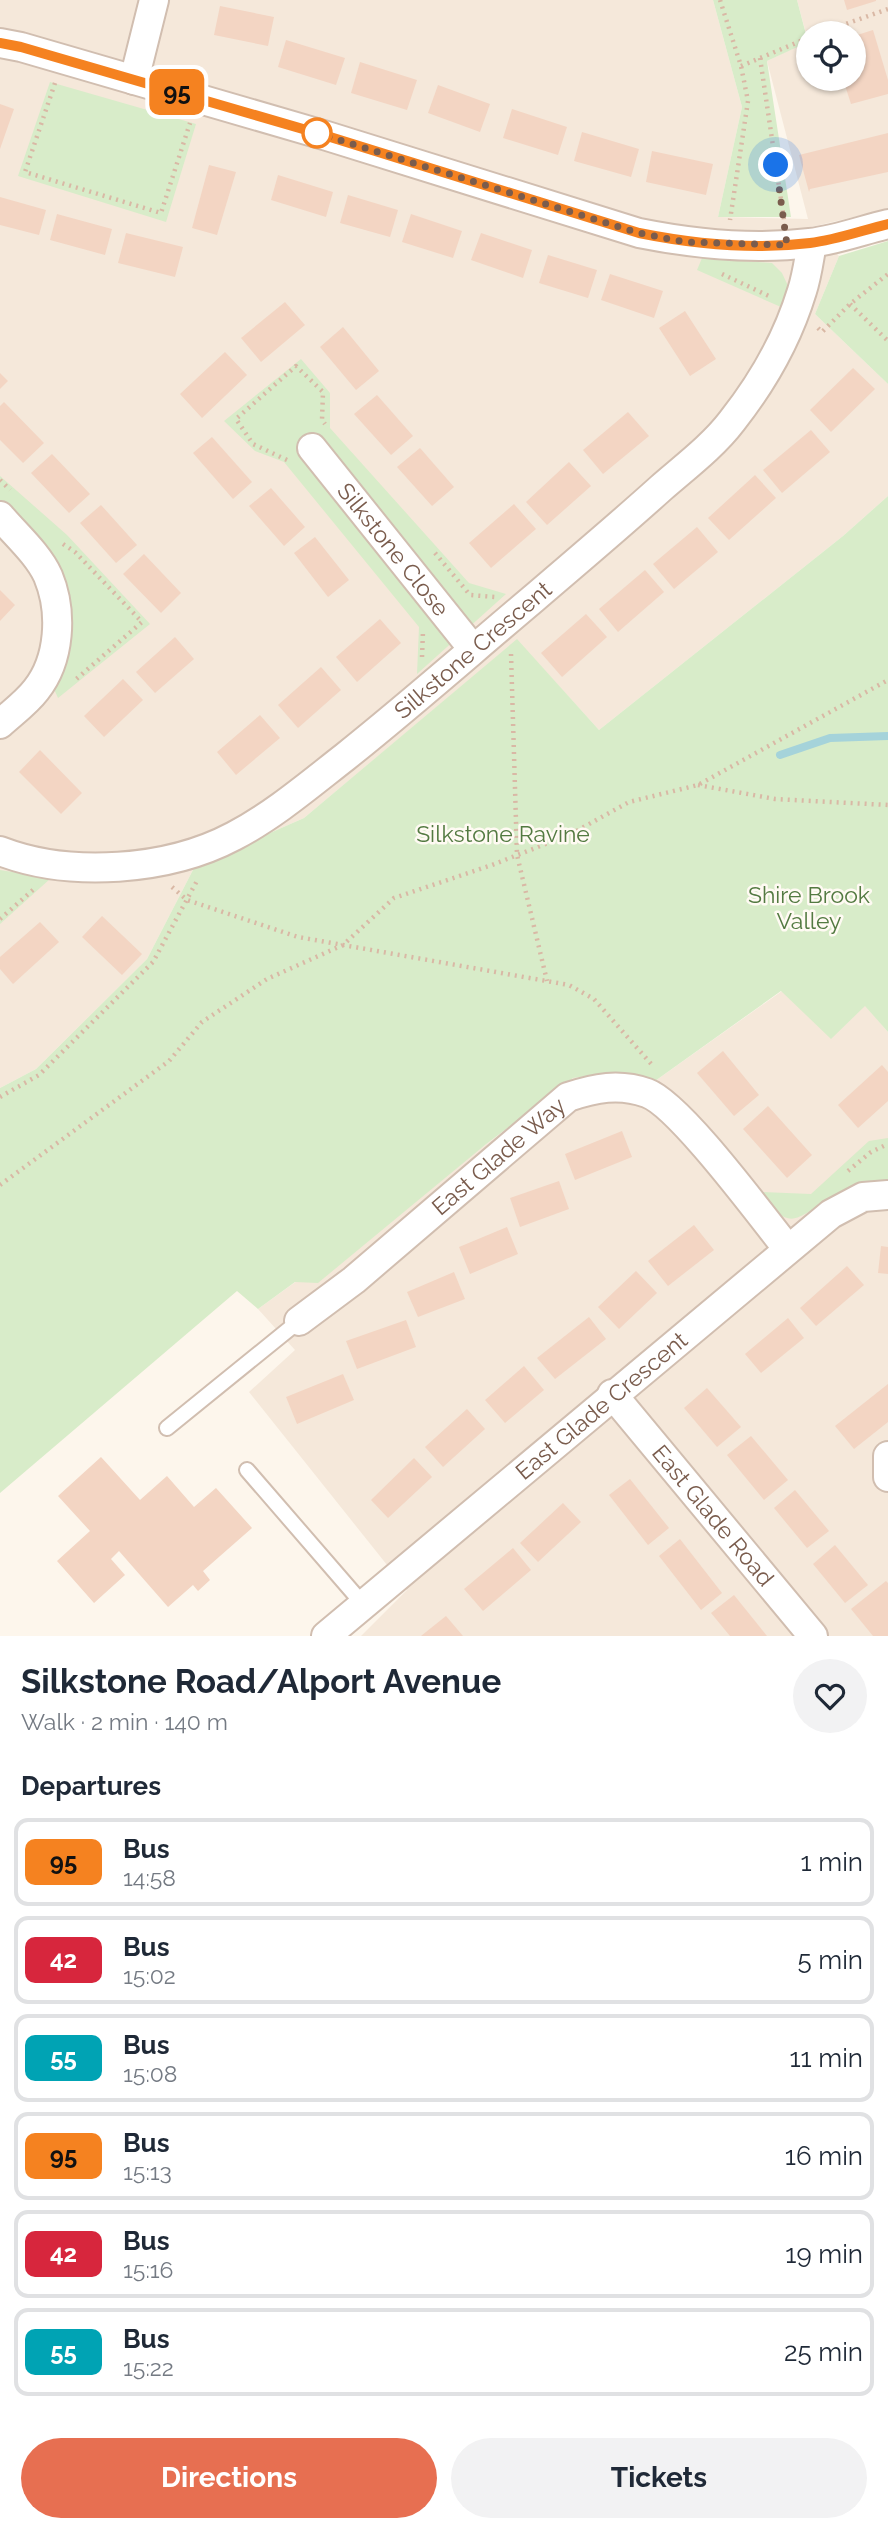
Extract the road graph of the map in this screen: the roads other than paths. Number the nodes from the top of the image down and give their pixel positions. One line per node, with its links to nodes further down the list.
1 (154, 0): 3 (street)
2 (0, 43): 3 (street)
3 (134, 80): 5 (street)
4 (888, 223): 5 (street)
5 (800, 244): 8 (street, Silkstone Crescent)
6 (312, 448): 8 (street, Silkstone Close)
7 (0, 516): 9 (street)
8 (484, 640): 10 (street, Silkstone Crescent)
9 (0, 724)
10 (0, 851)
11 (888, 1195): 12 (street, East Glade Crescent)
12 (789, 1249): 13 (street, East Glade Way); 14 (street, East Glade Crescent)
13 (299, 1321): 15 (lane)
14 (612, 1394): 19 (street, East Glade Crescent); 21 (street, East Glade Road)
15 (167, 1428)
16 (888, 1456): 18 (street)
17 (247, 1470): 19 (lane)
18 (888, 1476)
19 (363, 1604): 20 (street, East Glade Crescent)
20 (332, 1635)
21 (813, 1636)

